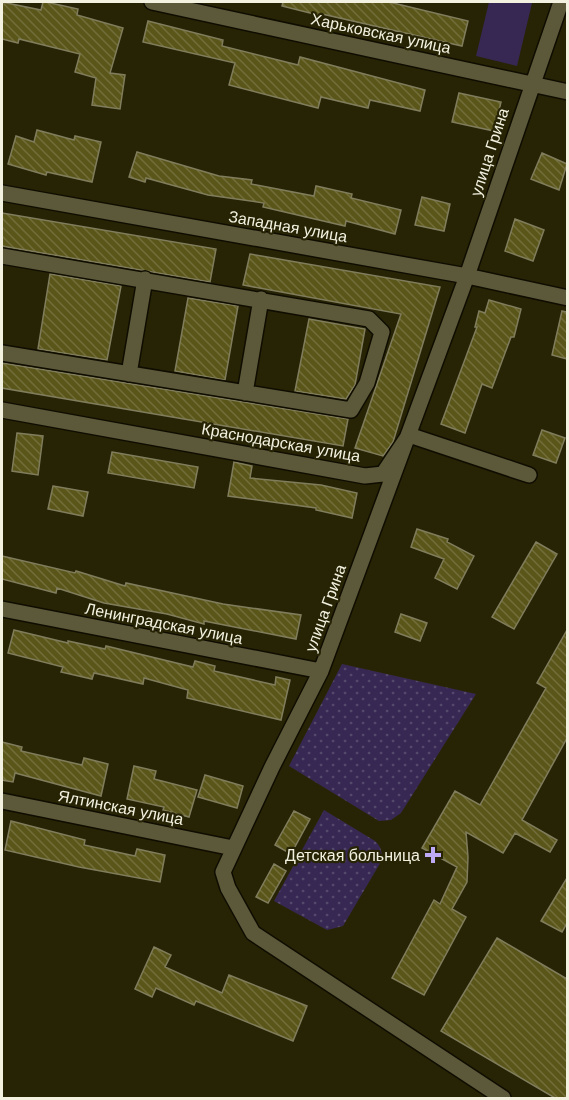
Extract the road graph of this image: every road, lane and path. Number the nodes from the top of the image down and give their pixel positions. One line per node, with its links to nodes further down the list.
1 (152, 2): 3 (street, Харьковская улица)
2 (561, 2): 3 (street, улица Грина)
3 (531, 85): 4 (street, Харьковская улица); 7 (street, улица Грина)
4 (567, 92)
5 (2, 193): 7 (street, Западная улица)
6 (2, 254): 8 (street)
7 (467, 276): 10 (street, Западная улица); 15 (street, улица Грина)
8 (145, 279): 9 (street); 12 (street)
9 (261, 298): 13 (street); 13 (street)
10 (567, 298)
11 (2, 353): 12 (street)
12 (129, 374): 13 (street)
13 (245, 393)
14 (2, 410): 15 (street, Краснодарская улица)
15 (408, 435): 16 (street); 18 (street, улица Грина)
16 (530, 475)
17 (2, 609): 18 (street, Ленинградская улица)
18 (321, 671): 20 (street, улица Грина)
19 (2, 801): 20 (street, Ялтинская улица)
20 (234, 848): 21 (street, улица Грина)
21 (503, 1098)

